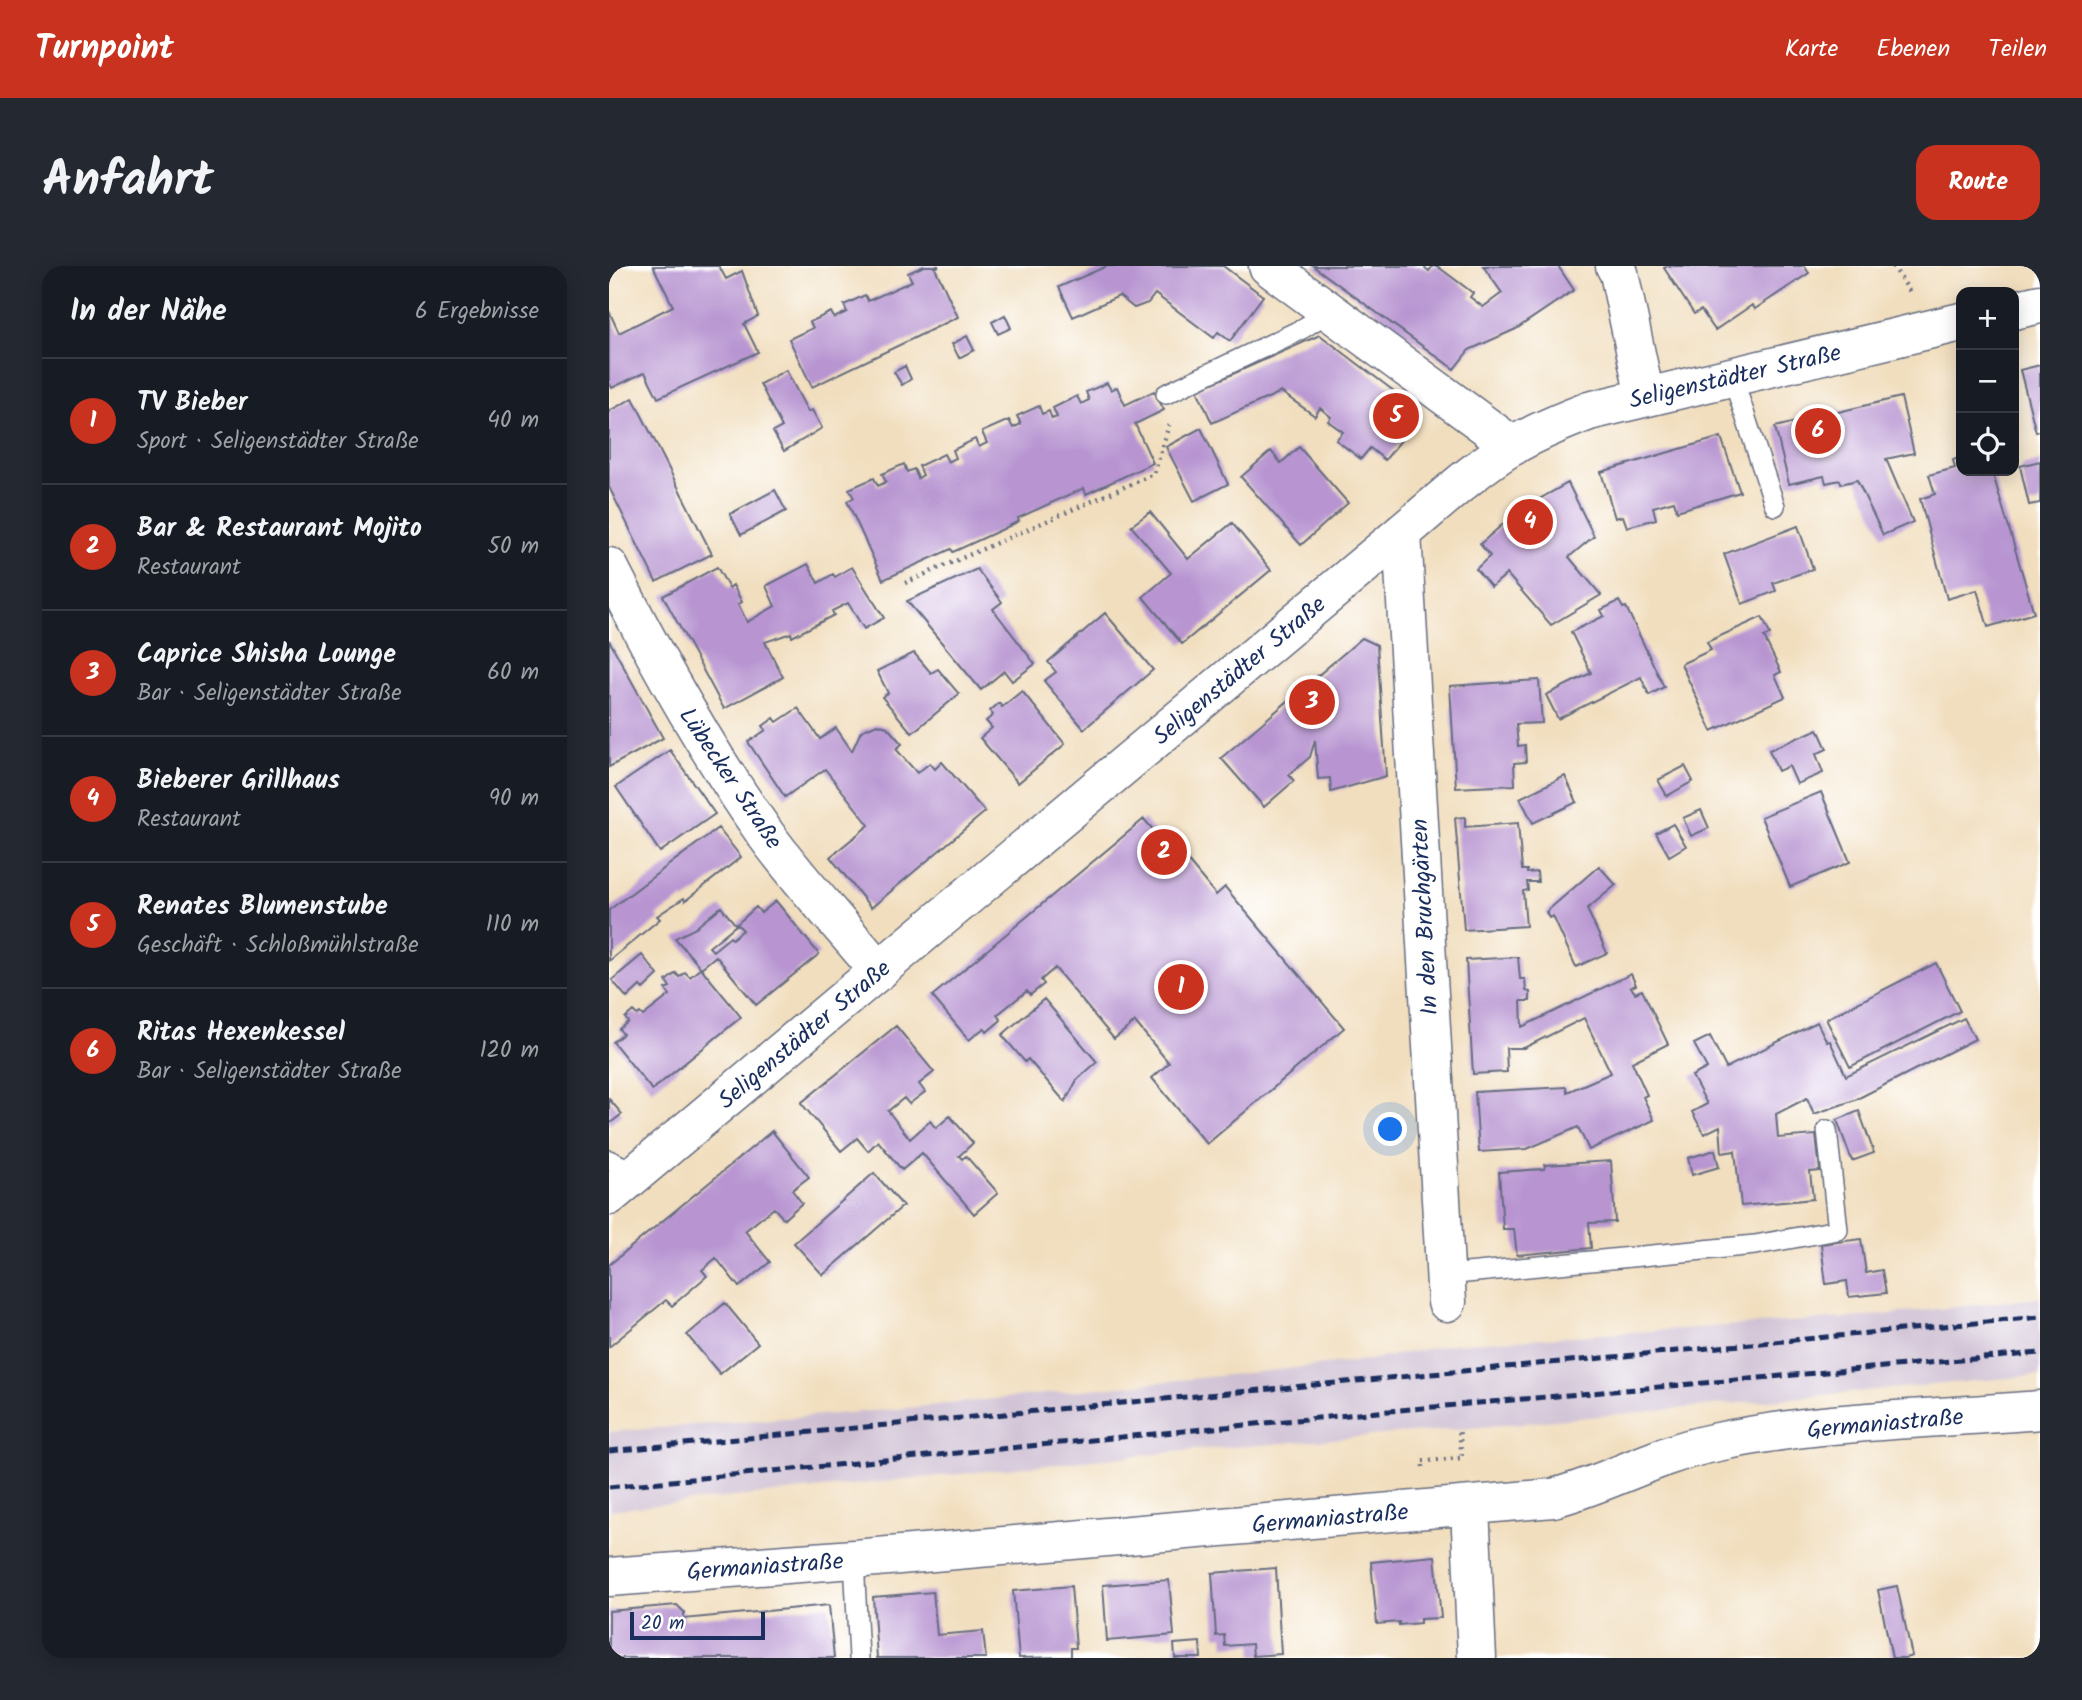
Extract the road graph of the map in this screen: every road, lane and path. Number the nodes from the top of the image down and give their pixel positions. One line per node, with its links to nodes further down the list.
1 (1268, 266): 5 (street)
2 (1615, 266): 9 (street)
3 (2040, 304): 4 (street)
4 (2019, 309)
5 (1330, 312): 8 (lane); 10 (street)
6 (1956, 324): 7 (street, Seligenstädter Straße)
7 (1732, 376): 9 (street, Seligenstädter Straße); 11 (lane)
8 (1166, 394): 14 (path)
9 (1646, 397): 10 (street, Seligenstädter Straße)
10 (1513, 446): 12 (street, Seligenstädter Straße)
11 (1775, 506)
12 (1402, 533): 15 (street, Seligenstädter Straße); 18 (street, In den Bruchgärten)
13 (609, 567): 15 (street, Lübecker Straße)
14 (905, 583)
15 (879, 971): 17 (street, Seligenstädter Straße)
16 (1827, 1130): 18 (lane)
17 (618, 1176)
18 (1447, 1289)
19 (2040, 1410): 20 (street, Germaniastraße)
20 (1470, 1507): 21 (street, Germaniastraße); 24 (street)
21 (854, 1559): 22 (street, Germaniastraße); 23 (lane)
22 (609, 1577)
23 (859, 1658)
24 (1477, 1658)

